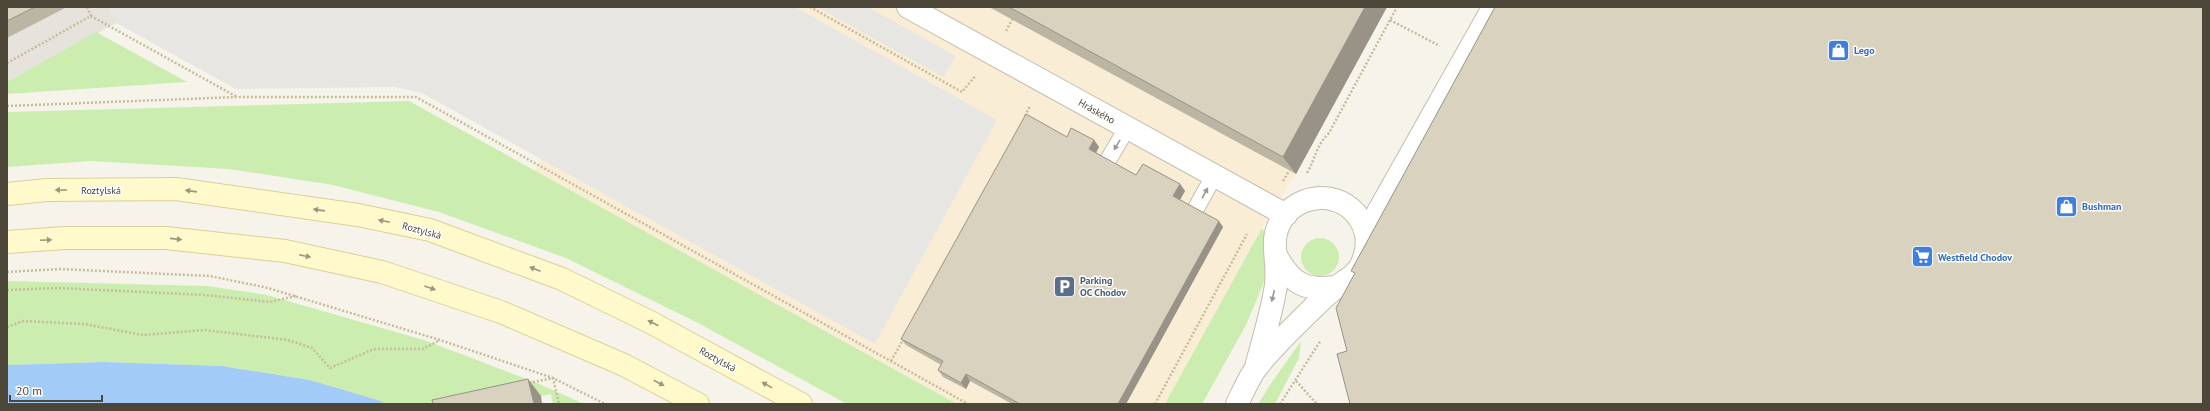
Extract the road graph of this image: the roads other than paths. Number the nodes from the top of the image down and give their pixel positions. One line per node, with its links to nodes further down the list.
1 (908, 7): 3 (street, Hráského)
2 (1490, 7): 9 (lane)
3 (1127, 128): 4 (lane, one-way to 4); 5 (street, Hráského)
4 (1107, 162)
5 (1214, 176): 7 (lane, one-way to 5); 8 (street, Hráského)
6 (7, 194): 15 (main road, Roztylská, one-way to 6)
7 (1196, 210)
8 (1286, 215): 9 (street); 11 (street)
9 (1365, 229): 12 (street)
10 (7, 242): 14 (main road, one-way to 14)
11 (1277, 257): 12 (street); 13 (street, one-way to 13)
12 (1335, 287): 13 (street)
13 (1256, 367): 16 (street)
14 (698, 404)
15 (801, 404)
16 (1237, 404)

